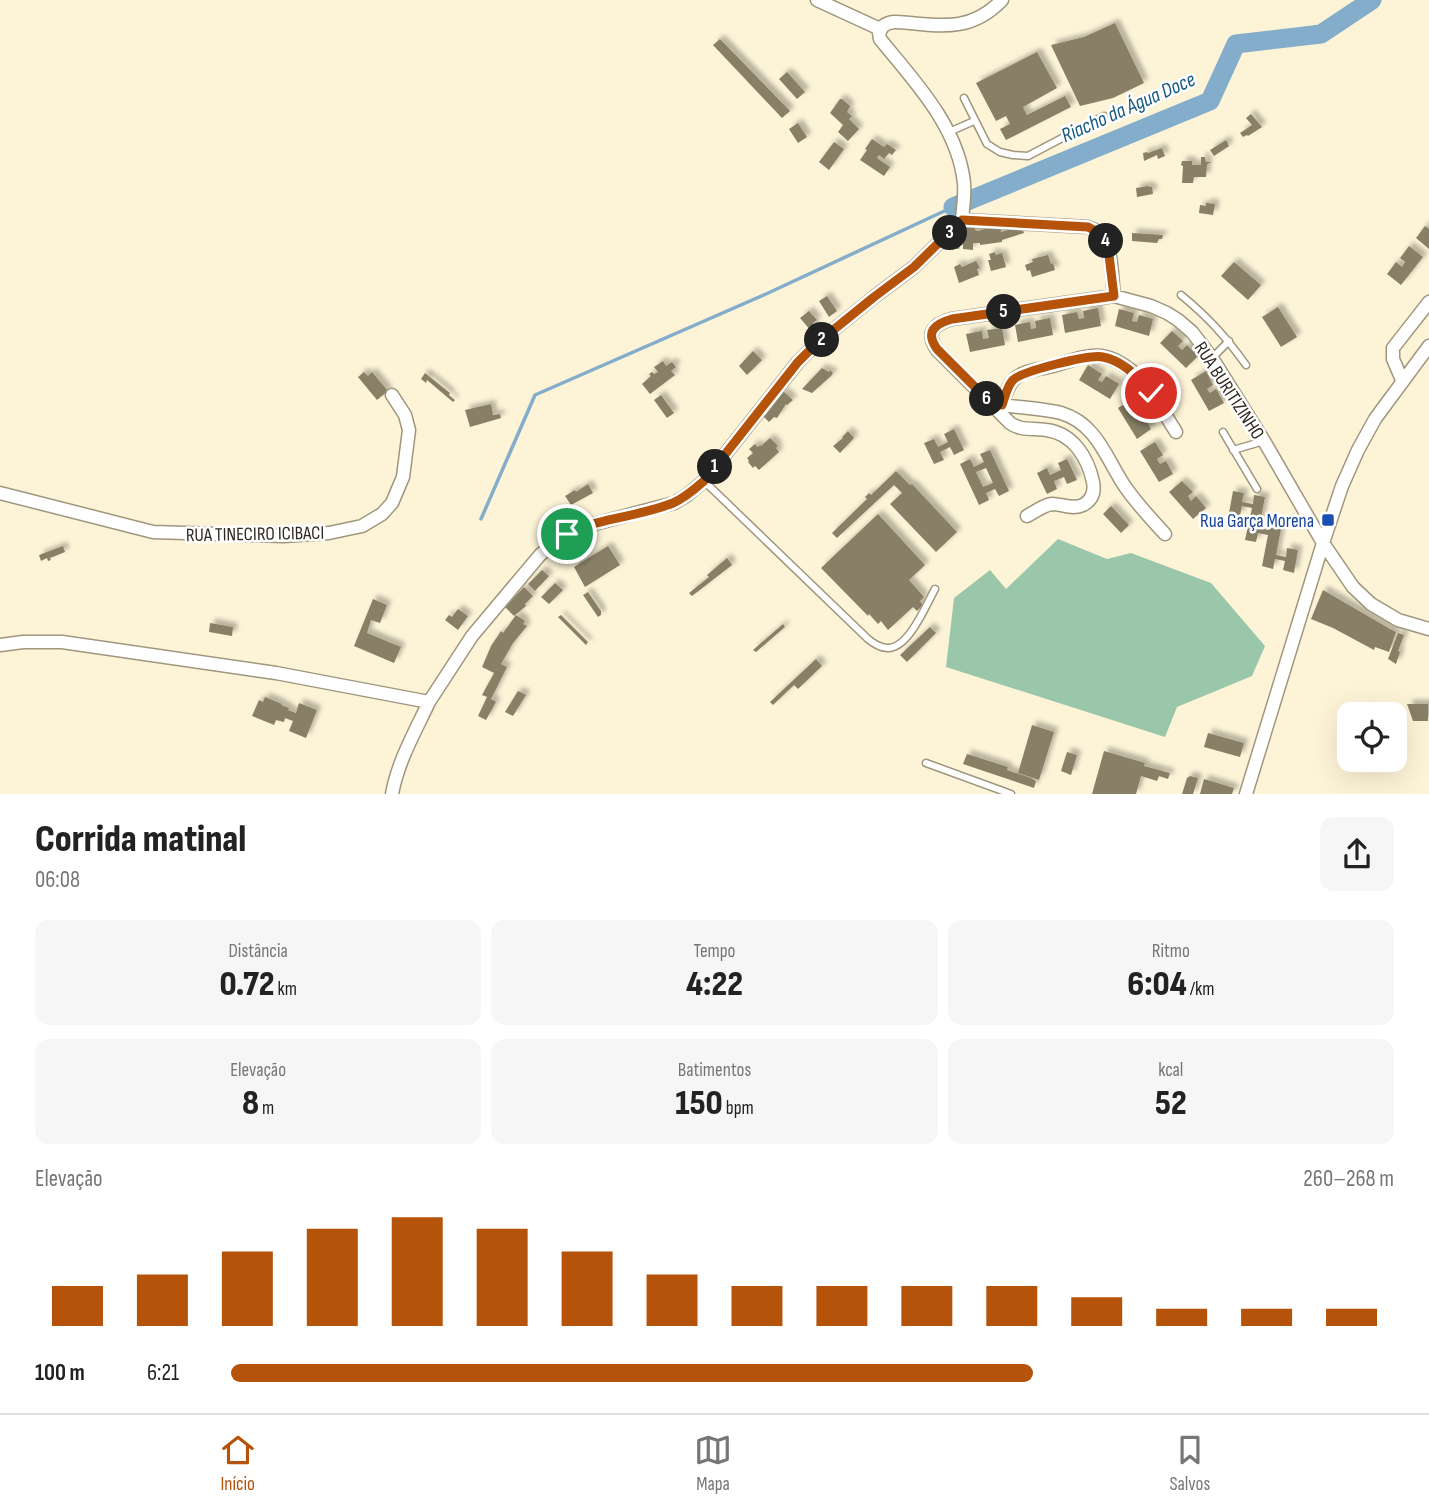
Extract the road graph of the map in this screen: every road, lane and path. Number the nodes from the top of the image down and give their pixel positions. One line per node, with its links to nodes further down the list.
1 (817, 0): 3 (street)
2 (1002, 0): 3 (street)
3 (880, 29): 7 (street)
4 (964, 98): 6 (lane)
5 (1104, 116): 6 (lane)
6 (974, 121): 7 (lane)
7 (949, 132): 8 (street)
8 (962, 220): 10 (street); 23 (street)
9 (1181, 295): 12 (lane)
10 (1114, 296): 14 (street, RUA BURITIZINHO); 18 (street, RUA BURITIZINHO)
11 (1429, 302): 16 (street)
12 (1229, 341): 14 (lane); 15 (lane)
13 (1429, 346): 16 (street)
14 (1212, 358): 21 (street, RUA BURITIZINHO)
15 (1246, 365)
16 (1402, 380): 28 (street)
17 (392, 396): 25 (street, RUA TINECIRO ICIBACI)
18 (997, 404): 19 (street); 26 (street); 27 (street)
19 (1176, 432)
20 (1223, 432): 22 (lane)
21 (1264, 441): 22 (lane); 28 (street, RUA BURITIZINHO)
22 (1233, 450): 24 (lane)
23 (704, 481): 29 (lane); 32 (street)
24 (1257, 489)
25 (0, 493)
26 (1027, 516)
27 (1165, 534)
28 (1323, 543): 30 (street, RUA BURITIZINHO); 36 (street)
29 (934, 589)
30 (1429, 629)
31 (0, 645): 32 (street)
32 (429, 702): 34 (street)
33 (926, 763): 35 (lane)
34 (392, 793)
35 (1011, 793)
36 (1246, 793)

